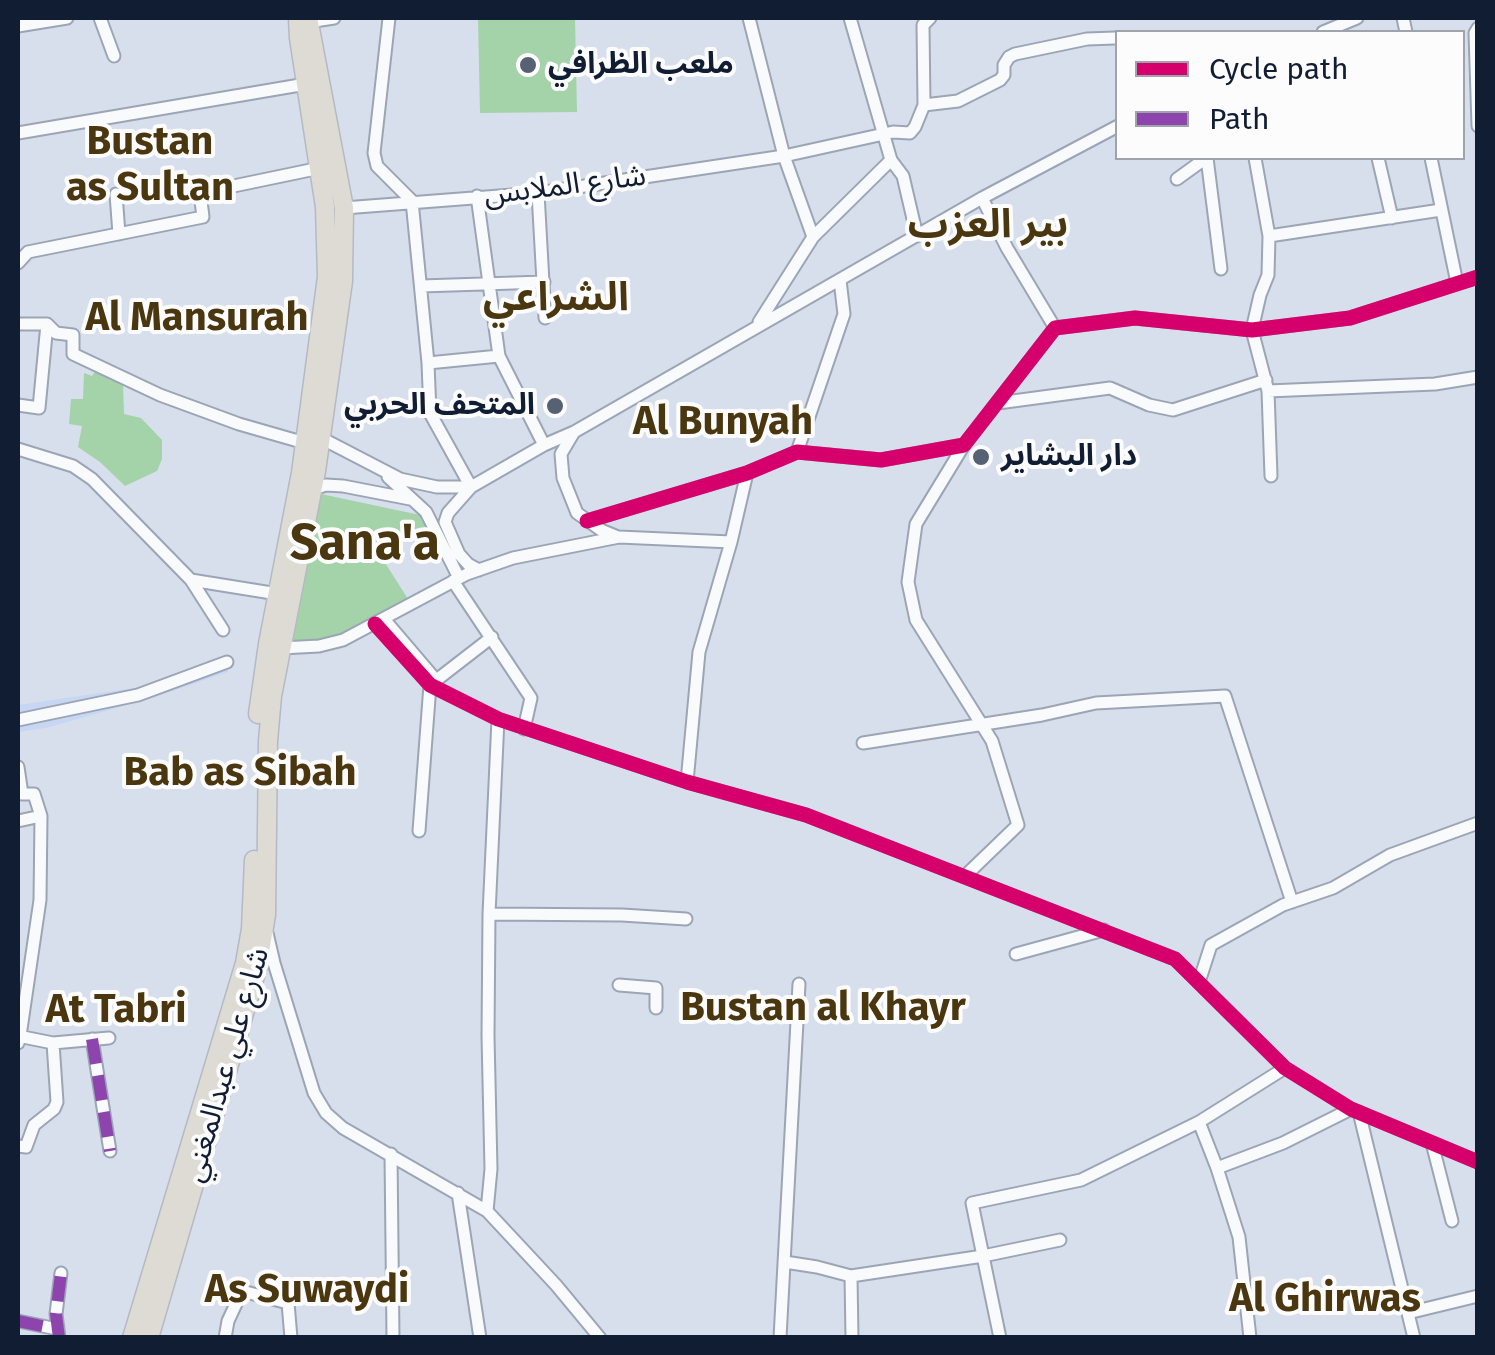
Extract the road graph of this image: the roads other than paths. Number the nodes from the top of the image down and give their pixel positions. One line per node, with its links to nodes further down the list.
1 (67, 18): 9 (street)
2 (100, 18): 12 (street)
3 (334, 18): 8 (street)
4 (389, 18): 32 (street)
5 (746, 18): 19 (street)
6 (850, 18): 18 (street)
7 (930, 18): 14 (street)
8 (303, 24): 13 (main road); 33 (main road, شارع علي عبدالمغني)
9 (18, 26)
10 (1478, 28): 15 (street)
11 (1114, 38): 14 (street)
12 (114, 56)
13 (306, 84): 17 (street); 26 (main road)
14 (924, 104): 18 (street, شارع الملابس)
15 (1478, 126)
16 (1115, 128): 31 (street)
17 (18, 133)
18 (884, 134): 19 (street, شارع الملابس); 20 (street)
19 (784, 156): 28 (street, شارع الملابس); 39 (street)
20 (891, 160): 37 (street); 39 (street)
21 (1203, 160): 27 (street)
22 (1206, 160): 41 (street)
23 (1254, 160): 38 (street)
24 (1378, 160): 35 (street)
25 (1430, 160): 34 (street)
26 (320, 168): 33 (main road); 36 (street)
27 (1177, 180)
28 (538, 193): 30 (street, شارع الملابس); 44 (street)
29 (116, 194): 36 (street)
30 (477, 196): 32 (street, شارع الملابس); 46 (street)
31 (982, 198): 37 (street); 52 (street)
32 (412, 201): 33 (street, شارع الملابس); 47 (street)
33 (335, 207): 61 (main road, شارع علي عبدالمغني)
34 (1441, 210): 35 (street); 45 (street)
35 (1392, 218): 38 (street)
36 (119, 234): 40 (street)
37 (917, 236): 43 (street)
38 (1269, 236): 53 (street)
39 (813, 237): 51 (street)
40 (18, 263)
41 (1220, 269)
42 (1478, 277): 45 (street)
43 (840, 280): 51 (street); 65 (street)
44 (544, 282): 46 (street); 48 (street)
45 (1456, 283): 53 (street)
46 (488, 284): 47 (street); 54 (street)
47 (421, 286): 55 (street)
48 (545, 318)
49 (18, 324): 50 (street)
50 (47, 324): 59 (street); 61 (street)
51 (757, 325): 60 (street)
52 (1055, 328): 53 (street); 58 (street)
53 (1252, 330): 57 (street)
54 (498, 356): 55 (street); 63 (street)
55 (428, 363): 69 (street)
56 (1478, 378): 57 (street)
57 (1267, 385): 58 (street); 68 (street)
58 (998, 403): 62 (street)
59 (18, 405)
60 (574, 432): 63 (street); 72 (street)
61 (313, 440): 66 (street); 70 (main road, شارع علي عبدالمغني); 78 (main road, شارع علي عبدالمغني)
62 (964, 445): 65 (street); 87 (street)
63 (544, 446): 69 (street)
64 (18, 449): 76 (street)
65 (797, 452): 67 (street)
66 (374, 466): 69 (street); 71 (street)
67 (747, 473): 72 (street); 74 (street)
68 (1271, 476)
69 (471, 487): 75 (street)
70 (312, 489): 71 (street); 82 (main road, شارع علي عبدالمغني)
71 (414, 500): 77 (street)
72 (586, 521): 73 (street)
73 (618, 538): 74 (street); 75 (street)
74 (731, 542): 91 (street)
75 (479, 570): 77 (street)
76 (191, 580): 78 (street); 80 (street)
77 (456, 580): 79 (street); 81 (street)
78 (278, 594): 103 (main road, شارع علي عبدالمغني)
79 (379, 622): 82 (street); 84 (street)
80 (223, 630)
81 (492, 638): 84 (street); 88 (street)
82 (280, 648): 100 (main road, شارع علي عبدالمغني)
83 (228, 662): 85 (street)
84 (433, 682): 86 (street); 95 (street)
85 (18, 720)
86 (498, 720): 88 (street); 98 (street)
87 (982, 725): 89 (street); 96 (street); 97 (street)
88 (524, 729): 91 (street)
89 (863, 743)
90 (18, 768): 92 (street)
91 (687, 782): 96 (street)
92 (41, 816): 93 (street); 108 (street)
93 (18, 821)
94 (1478, 824): 97 (street)
95 (420, 831)
96 (965, 876): 101 (street)
97 (1292, 902): 104 (street)
98 (489, 914): 99 (street); 122 (street)
99 (686, 919)
100 (265, 921): 103 (main road, شارع علي عبدالمغني); 118 (street)
101 (1104, 930): 102 (street); 104 (street)
102 (1016, 954)
103 (251, 966): 133 (main road, شارع علي عبدالمغني); 134 (main road, شارع علي عبدالمغني)
104 (1199, 982): 112 (street)
105 (799, 984): 126 (street)
106 (619, 985): 107 (street)
107 (656, 1008)
108 (18, 1038): 111 (street)
109 (110, 1038): 110 (street)
110 (92, 1040): 111 (street); 117 (street)
111 (52, 1043): 116 (street)
112 (1285, 1068): 113 (street); 114 (street)
113 (1355, 1110): 115 (street); 120 (street); 130 (street)
114 (1199, 1122): 120 (street); 125 (street)
115 (1432, 1143): 119 (street); 123 (street)
116 (18, 1146)
117 (110, 1151)
118 (391, 1154): 121 (street); 137 (street)
119 (1478, 1162)
120 (1217, 1168): 143 (street)
121 (458, 1193): 122 (street); 138 (street)
122 (486, 1210): 139 (street)
123 (1452, 1221)
124 (1060, 1240): 125 (street)
125 (983, 1256): 128 (street); 142 (street)
126 (785, 1262): 128 (street); 140 (street)
127 (60, 1273): 132 (street)
128 (851, 1276): 141 (street)
129 (1478, 1296): 130 (street)
130 (1408, 1313): 144 (street)
131 (18, 1321): 132 (street)
132 (58, 1333)
133 (132, 1338)
134 (149, 1338)
135 (225, 1338): 136 (street)
136 (291, 1338)
137 (393, 1338)
138 (480, 1338)
139 (600, 1338)
140 (780, 1338)
141 (852, 1338)
142 (1000, 1338)
143 (1250, 1338)
144 (1414, 1338)

